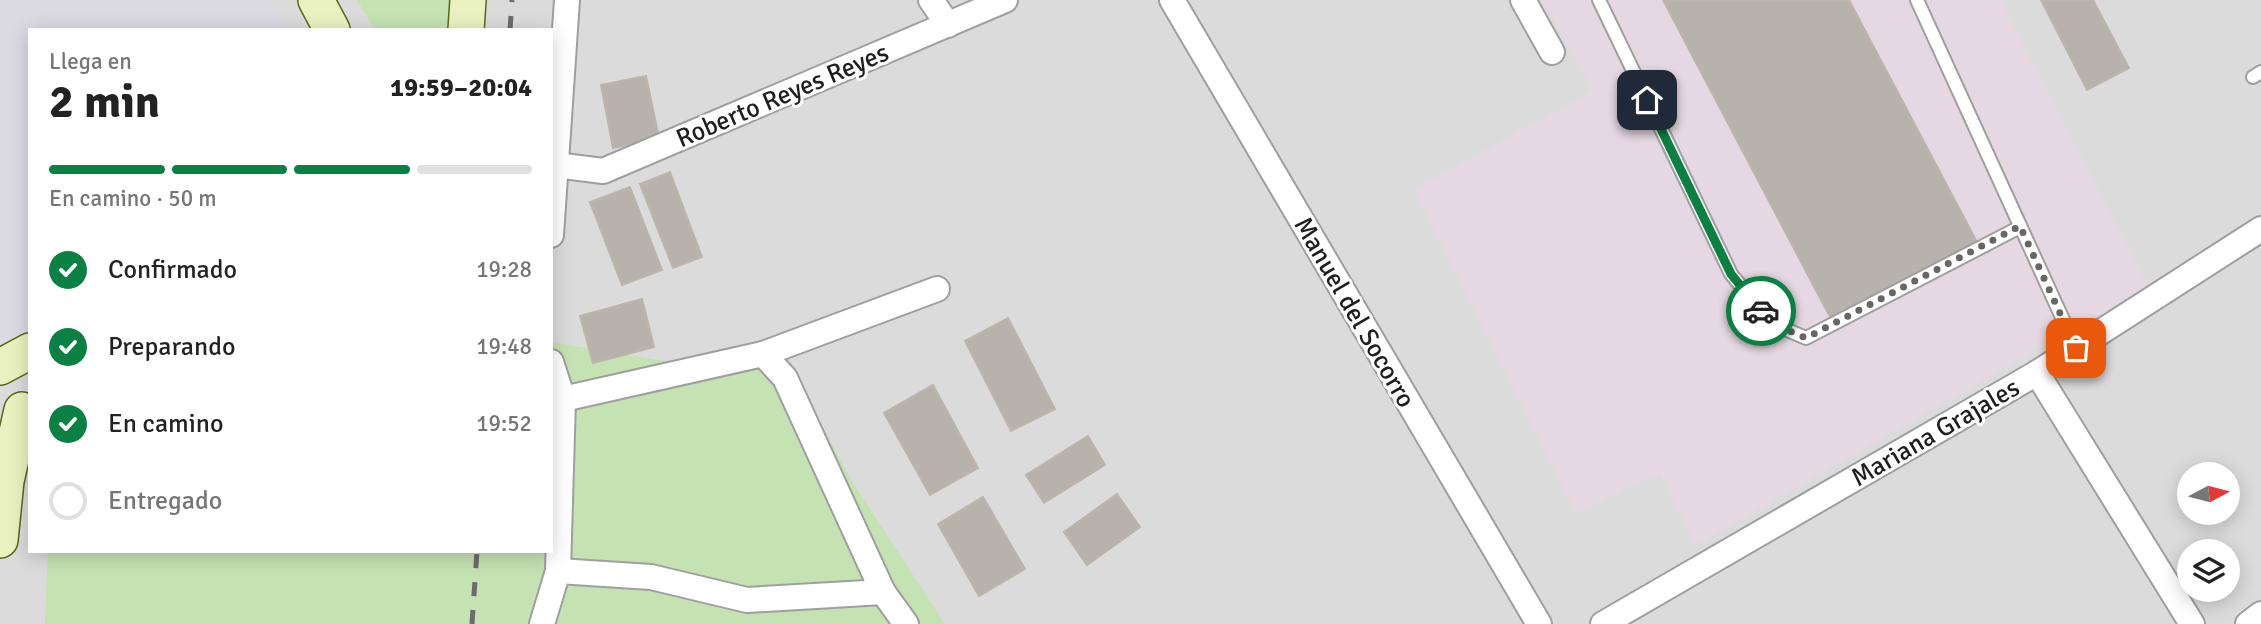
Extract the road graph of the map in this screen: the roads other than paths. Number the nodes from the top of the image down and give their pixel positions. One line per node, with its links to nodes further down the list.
1 (316, 0): 11 (main road)
2 (468, 0): 12 (main road)
3 (567, 0): 14 (street)
4 (931, 0): 10 (street)
5 (1005, 0): 10 (street, Roberto Reyes Reyes)
6 (1523, 0): 13 (street)
7 (1599, 0): 16 (lane)
8 (1917, 0): 16 (lane)
9 (1178, 2): 33 (street, Manuel del Socorro)
10 (948, 26): 14 (street, Roberto Reyes Reyes)
11 (331, 28)
12 (466, 28)
13 (1552, 52)
14 (556, 165): 15 (street)
15 (553, 207)
16 (2020, 226): 19 (lane)
17 (2261, 229): 19 (street, Mariana Grajales)
18 (937, 289): 21 (street)
19 (2076, 348): 24 (street, Mariana Grajales)
20 (28, 352): 22 (main road)
21 (763, 354): 25 (street); 29 (street)
22 (0, 367)
23 (553, 368): 25 (street)
24 (2037, 373): 34 (street, Mariana Grajales); 35 (street)
25 (563, 399): 28 (street)
26 (17, 413): 27 (main road)
27 (0, 540)
28 (558, 571): 29 (street); 31 (street)
29 (883, 592): 32 (street)
30 (2261, 614): 36 (street)
31 (542, 624)
32 (906, 624)
33 (1539, 624)
34 (1603, 624)
35 (2192, 624)
36 (2248, 624)

